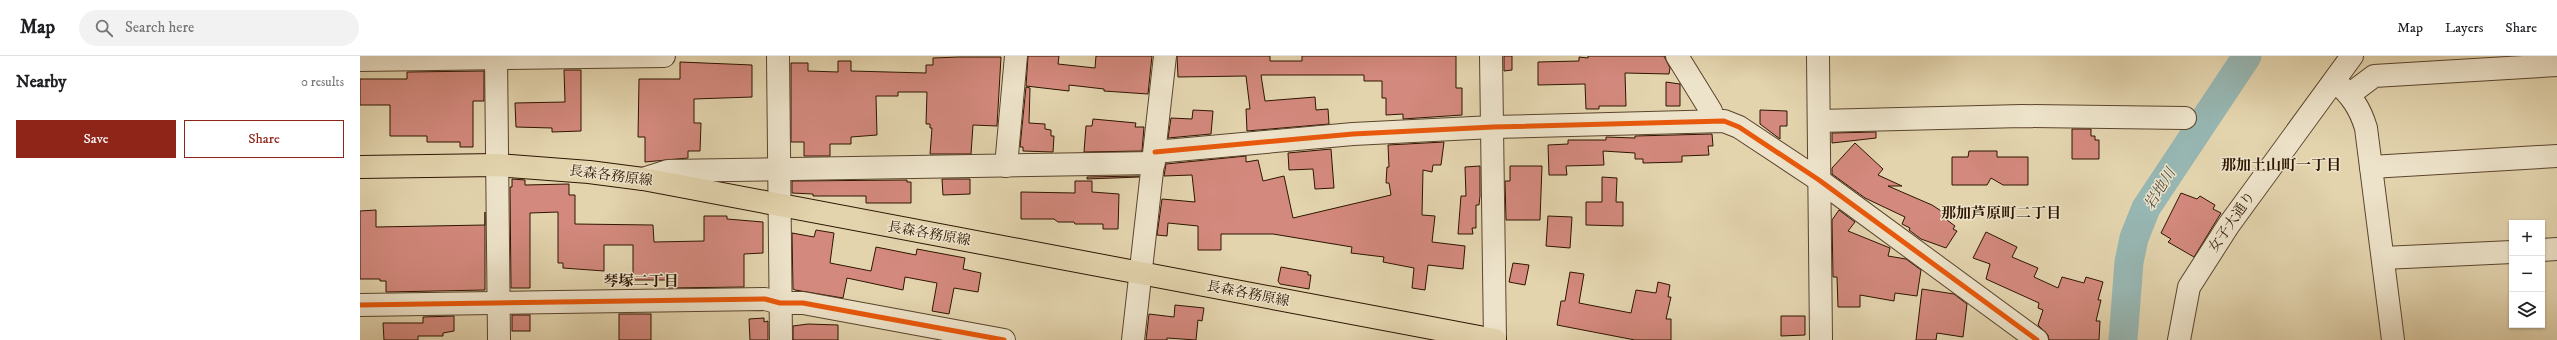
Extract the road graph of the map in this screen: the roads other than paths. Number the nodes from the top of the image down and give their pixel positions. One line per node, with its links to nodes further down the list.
1 (664, 56): 9 (street)
2 (778, 56): 24 (street)
3 (1016, 56): 21 (street)
4 (1165, 56): 19 (street)
5 (1491, 56): 17 (street)
6 (1677, 56): 15 (street)
7 (1818, 56): 16 (street)
8 (2352, 56): 13 (street, 女子大通り)
9 (496, 57): 10 (street); 20 (street)
10 (360, 60)
11 (2462, 63): 12 (street); 13 (street)
12 (2557, 65)
13 (2343, 88): 23 (street); 43 (street, 女子大通り)
14 (2185, 118): 16 (street)
15 (1712, 121): 17 (street); 26 (street)
16 (1819, 121): 26 (street)
17 (1493, 127): 19 (street); 40 (street)
18 (2557, 156): 23 (street)
19 (1154, 158): 21 (street); 32 (street)
20 (496, 165): 22 (main road, 長森各務原線); 25 (main road, 長森各務原線); 33 (street)
21 (1006, 166): 24 (street)
22 (360, 167)
23 (2371, 167): 31 (street)
24 (780, 169): 25 (street); 27 (street)
25 (643, 180): 27 (main road, 長森各務原線)
26 (1819, 180): 41 (street); 42 (street)
27 (780, 207): 32 (main road, 長森各務原線); 34 (street)
28 (2557, 249): 29 (street)
29 (2545, 250)
30 (2509, 252): 31 (street)
31 (2383, 258): 44 (street)
32 (1141, 272): 39 (street); 40 (main road, 長森各務原線)
33 (499, 303): 34 (street); 35 (street); 36 (street)
34 (780, 303): 37 (street); 38 (street)
35 (360, 305)
36 (499, 340)
37 (781, 340)
38 (1004, 340)
39 (1133, 340)
40 (1495, 340)
41 (1822, 340)
42 (2037, 340)
43 (2179, 340)
44 (2393, 340)

